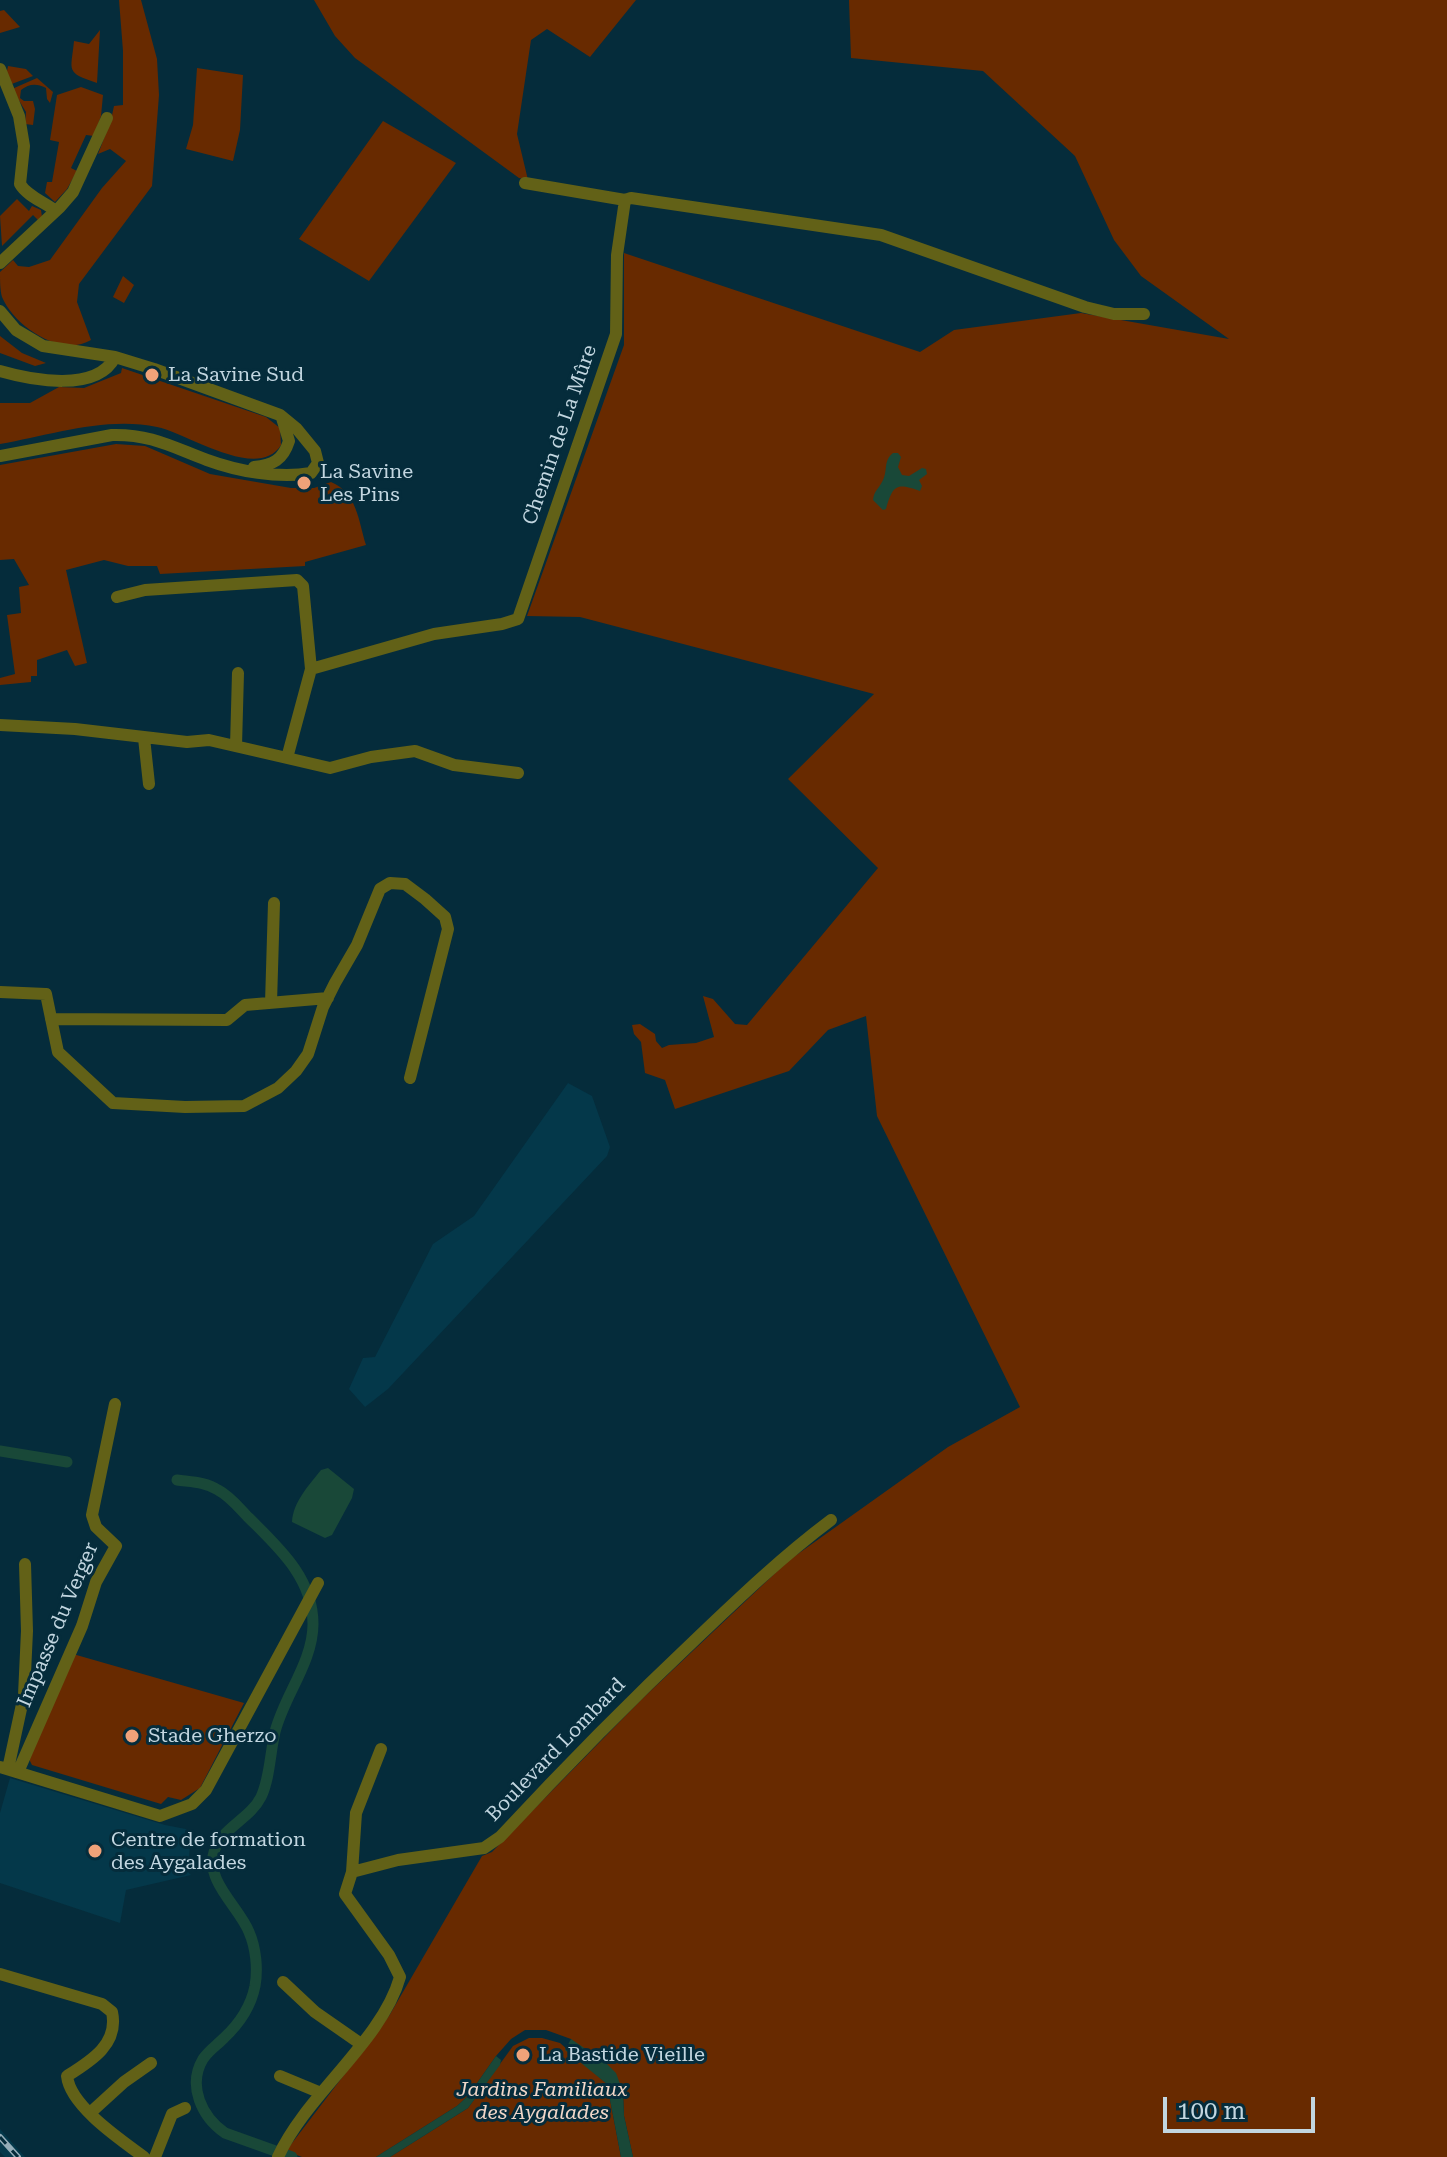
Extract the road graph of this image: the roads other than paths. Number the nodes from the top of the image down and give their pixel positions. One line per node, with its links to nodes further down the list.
1 (0, 69): 5 (street)
2 (107, 118): 5 (street)
3 (525, 183): 4 (street)
4 (625, 200): 8 (street); 15 (street, Chemin de La Mûre)
5 (56, 211): 6 (street)
6 (0, 263)
7 (0, 311): 9 (street)
8 (1144, 314)
9 (115, 357): 10 (street); 11 (street)
10 (0, 371)
11 (280, 415): 13 (street); 13 (street)
12 (0, 456): 13 (street)
13 (241, 469)
14 (117, 597): 15 (street)
15 (311, 669): 20 (street)
16 (238, 673): 19 (street)
17 (0, 725): 18 (street)
18 (144, 738): 19 (street); 22 (street)
19 (236, 746): 20 (street)
20 (287, 758): 21 (street)
21 (518, 773)
22 (149, 784)
23 (274, 903): 26 (street)
24 (0, 992): 27 (street)
25 (328, 998): 26 (street); 27 (street); 28 (street)
26 (271, 1003): 27 (street)
27 (51, 1019)
28 (410, 1078)
29 (115, 1404): 34 (street, Impasse du Verger)
30 (831, 1520): 35 (street, Boulevard Lombard)
31 (25, 1564): 34 (street)
32 (318, 1583): 34 (street)
33 (381, 1749): 35 (street)
34 (8, 1769)
35 (352, 1872): 38 (street)
36 (0, 1974): 43 (street)
37 (283, 1982): 38 (street)
38 (361, 2044): 41 (street)
39 (151, 2063): 43 (street)
40 (280, 2076): 41 (street)
41 (321, 2093): 44 (street)
42 (185, 2108): 46 (street)
43 (90, 2113): 45 (street)
44 (280, 2151)
45 (144, 2157)
46 (155, 2157)

